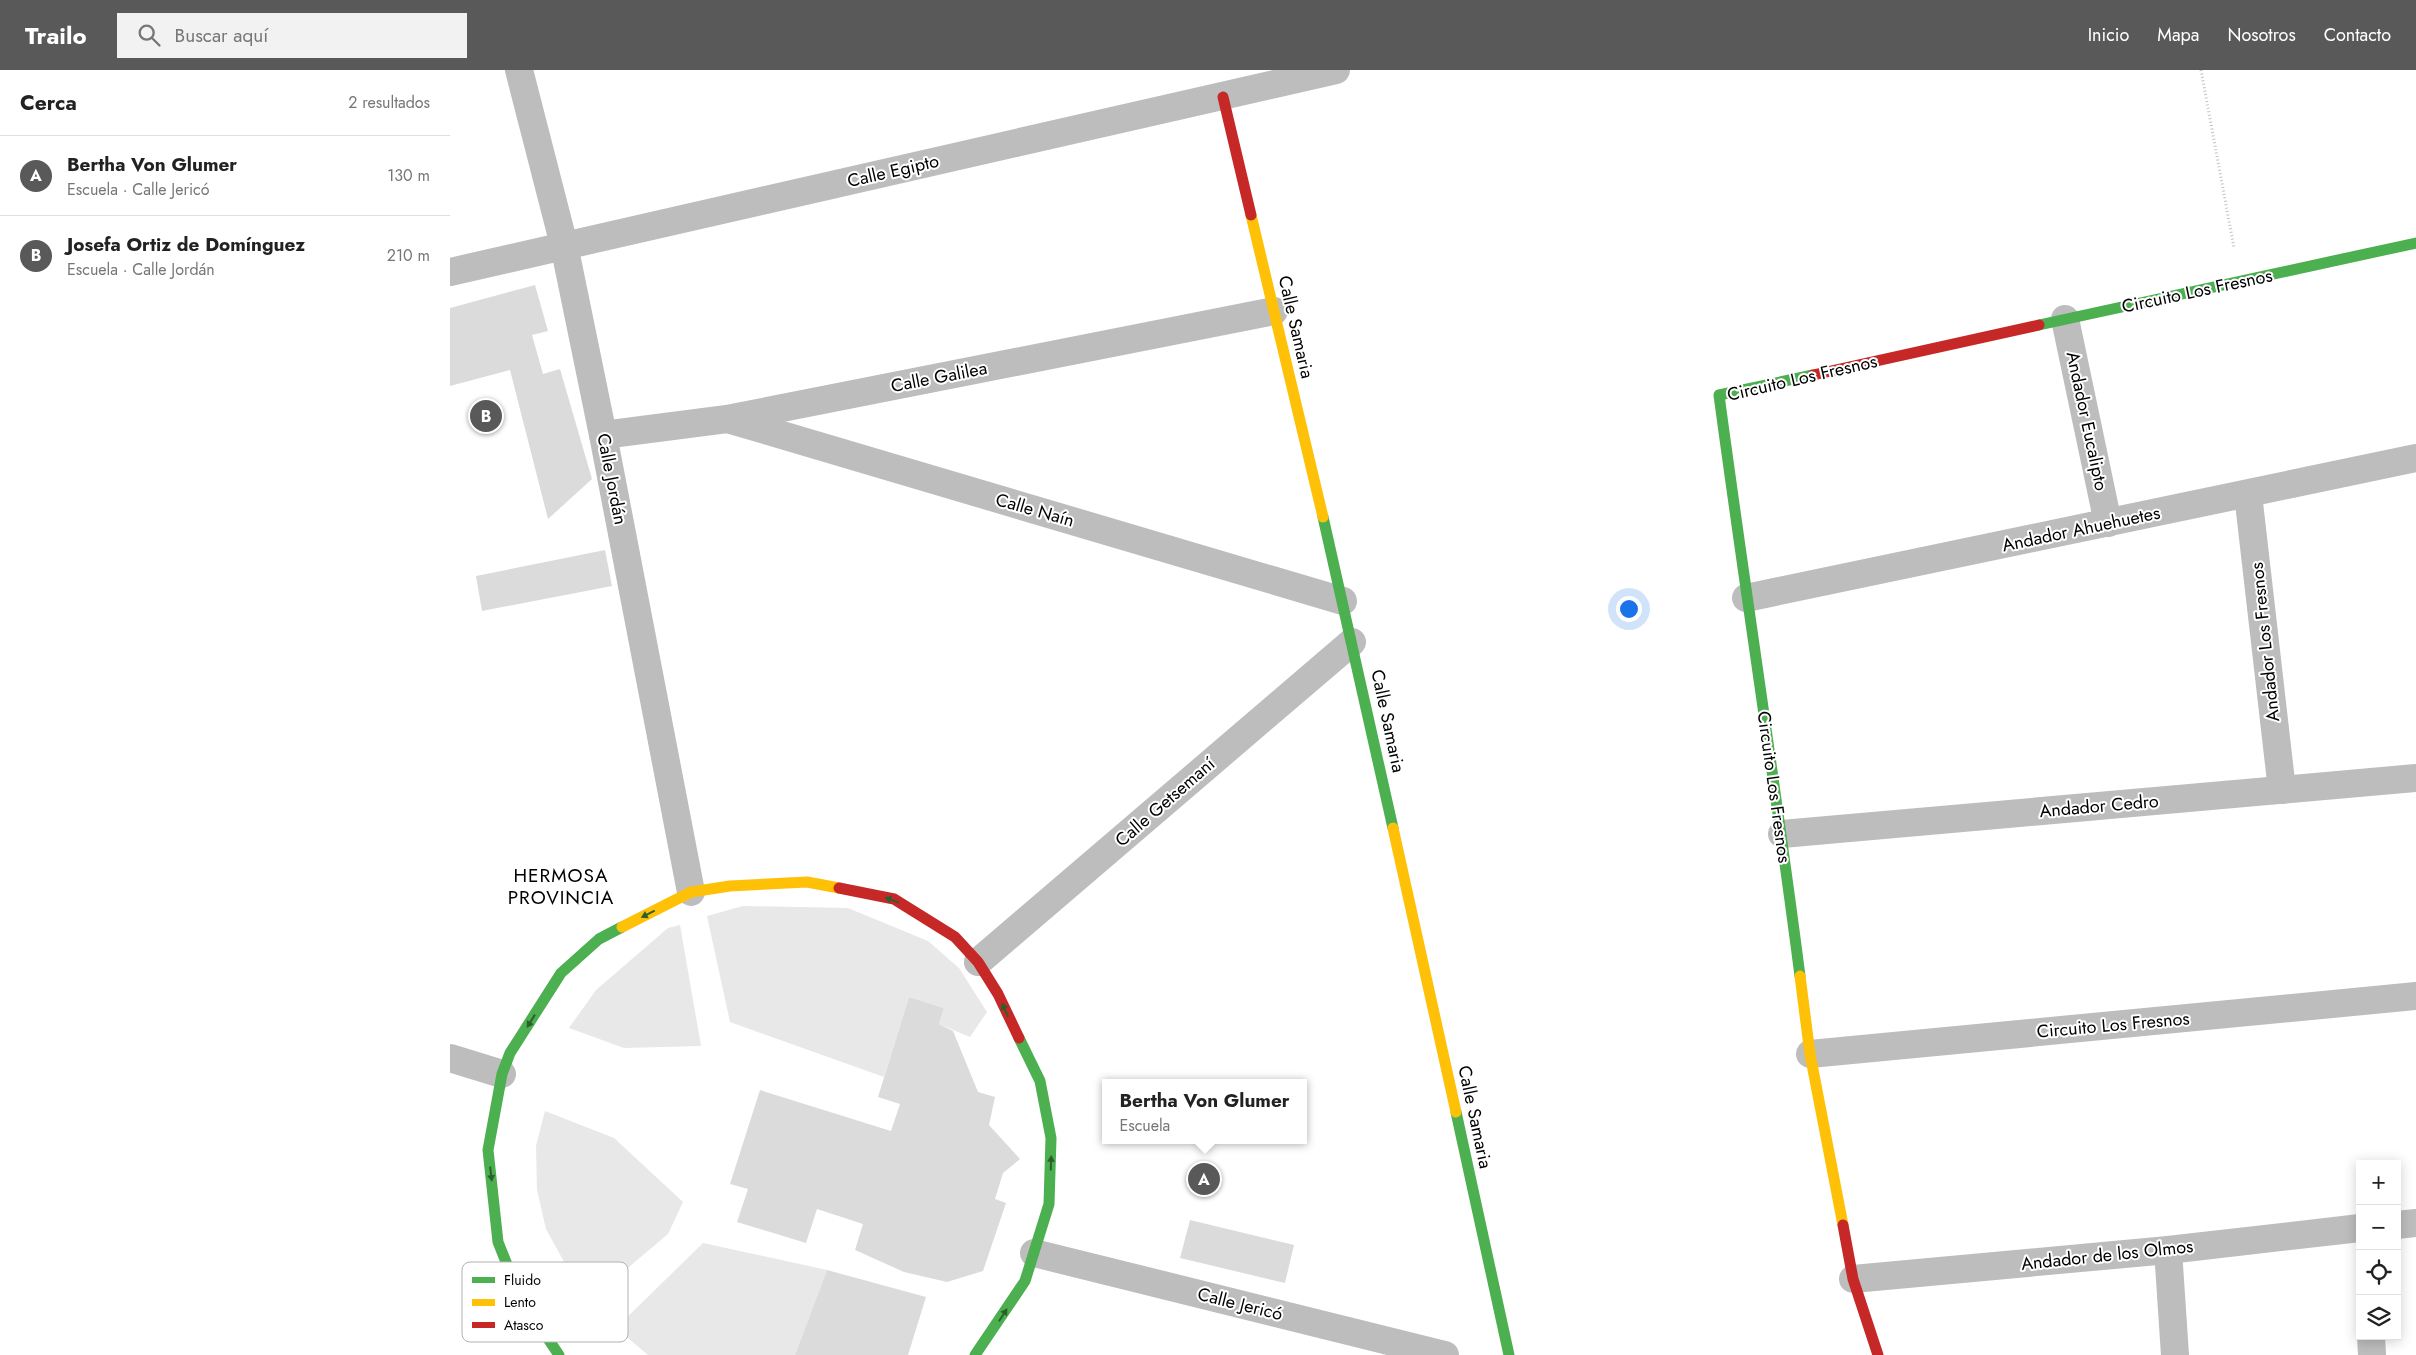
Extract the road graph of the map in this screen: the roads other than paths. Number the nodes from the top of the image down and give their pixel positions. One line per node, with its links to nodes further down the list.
1 (519, 70): 5 (street, Calle Jordán)
2 (1336, 70): 3 (street, Calle Egipto)
3 (1223, 97): 5 (street, Calle Egipto); 7 (street, Calle Samaria)
4 (2416, 243): 8 (street, Circuito Los Fresnos)
5 (564, 245): 6 (street, Calle Egipto); 10 (street, Calle Jordán)
6 (450, 272)
7 (1274, 310): 9 (street, Calle Galilea); 15 (street, Calle Samaria)
8 (2065, 319): 13 (street, Andador Eucalipto); 14 (street, Circuito Los Fresnos)
9 (727, 419): 10 (street, Calle Galilea); 15 (street, Calle Naín)
10 (603, 435): 20 (street, Calle Jordán)
11 (2416, 458): 12 (street, Andador Ahuehuetes)
12 (2248, 494): 13 (street, Andador Ahuehuetes); 18 (street, Andador Los Fresnos)
13 (2108, 523): 14 (street, Andador Ahuehuetes)
14 (1746, 598): 19 (street, Circuito Los Fresnos)
15 (1343, 601): 16 (street, Calle Samaria)
16 (1352, 642): 21 (street, Calle Getsemaní); 38 (street, Calle Samaria)
17 (2416, 778): 18 (street, Andador Cedro)
18 (2282, 790): 19 (street, Andador Cedro)
19 (1782, 834): 23 (street, Circuito Los Fresnos)
20 (691, 892): 21 (street, one-way to 20); 25 (street, one-way to 25)
21 (978, 962): 30 (street, one-way to 21)
22 (2416, 996): 23 (street, Circuito Los Fresnos)
23 (1810, 1054): 32 (street, Circuito Los Fresnos)
24 (450, 1058): 25 (street)
25 (502, 1074): 31 (street, one-way to 31)
26 (2416, 1223): 27 (street)
27 (2401, 1225)
28 (2356, 1228): 29 (street, Andador de los Olmos)
29 (2168, 1250): 32 (street, Andador de los Olmos); 40 (street)
30 (1034, 1253): 36 (street, one-way to 30); 37 (street, Calle Jericó)
31 (506, 1262)
32 (1853, 1279): 39 (street, Circuito Los Fresnos)
33 (2371, 1340): 41 (street)
34 (550, 1342): 35 (street, one-way to 35)
35 (559, 1355)
36 (975, 1355)
37 (1445, 1355)
38 (1509, 1355)
39 (1878, 1355)
40 (2175, 1355)
41 (2372, 1355)

